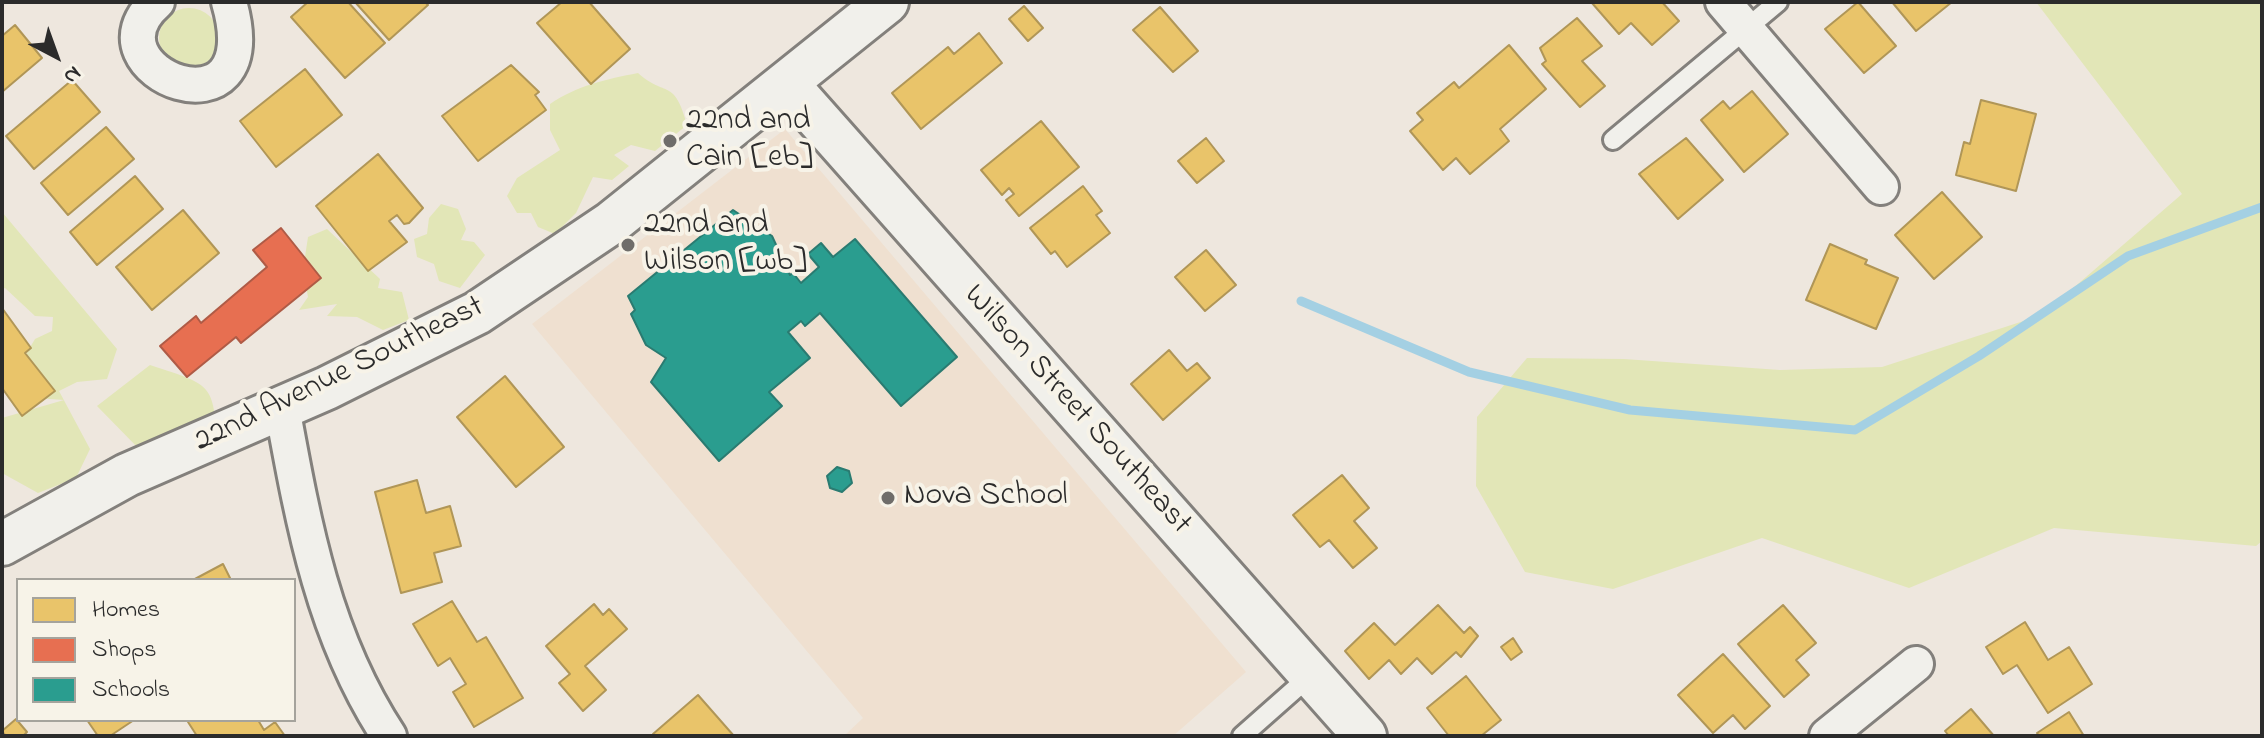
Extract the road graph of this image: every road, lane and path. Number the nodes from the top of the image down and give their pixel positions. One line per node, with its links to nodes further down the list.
1 (157, 2): 2 (street)
2 (229, 2)
3 (887, 2): 7 (street, 22nd Avenue Southeast)
4 (1723, 2): 6 (street)
5 (1778, 2): 6 (lane)
6 (1745, 28): 8 (lane); 9 (street)
7 (788, 85): 10 (street, 22nd Avenue Southeast); 13 (street, Wilson Street Southeast)
8 (1613, 140)
9 (1881, 187)
10 (282, 407): 11 (street, 22nd Avenue Southeast); 14 (street)
11 (7, 531)
12 (1916, 664): 17 (street)
13 (1311, 675): 15 (lane); 16 (street, Wilson Street Southeast)
14 (389, 736)
15 (1242, 736)
16 (1365, 736)
17 (1827, 736)

